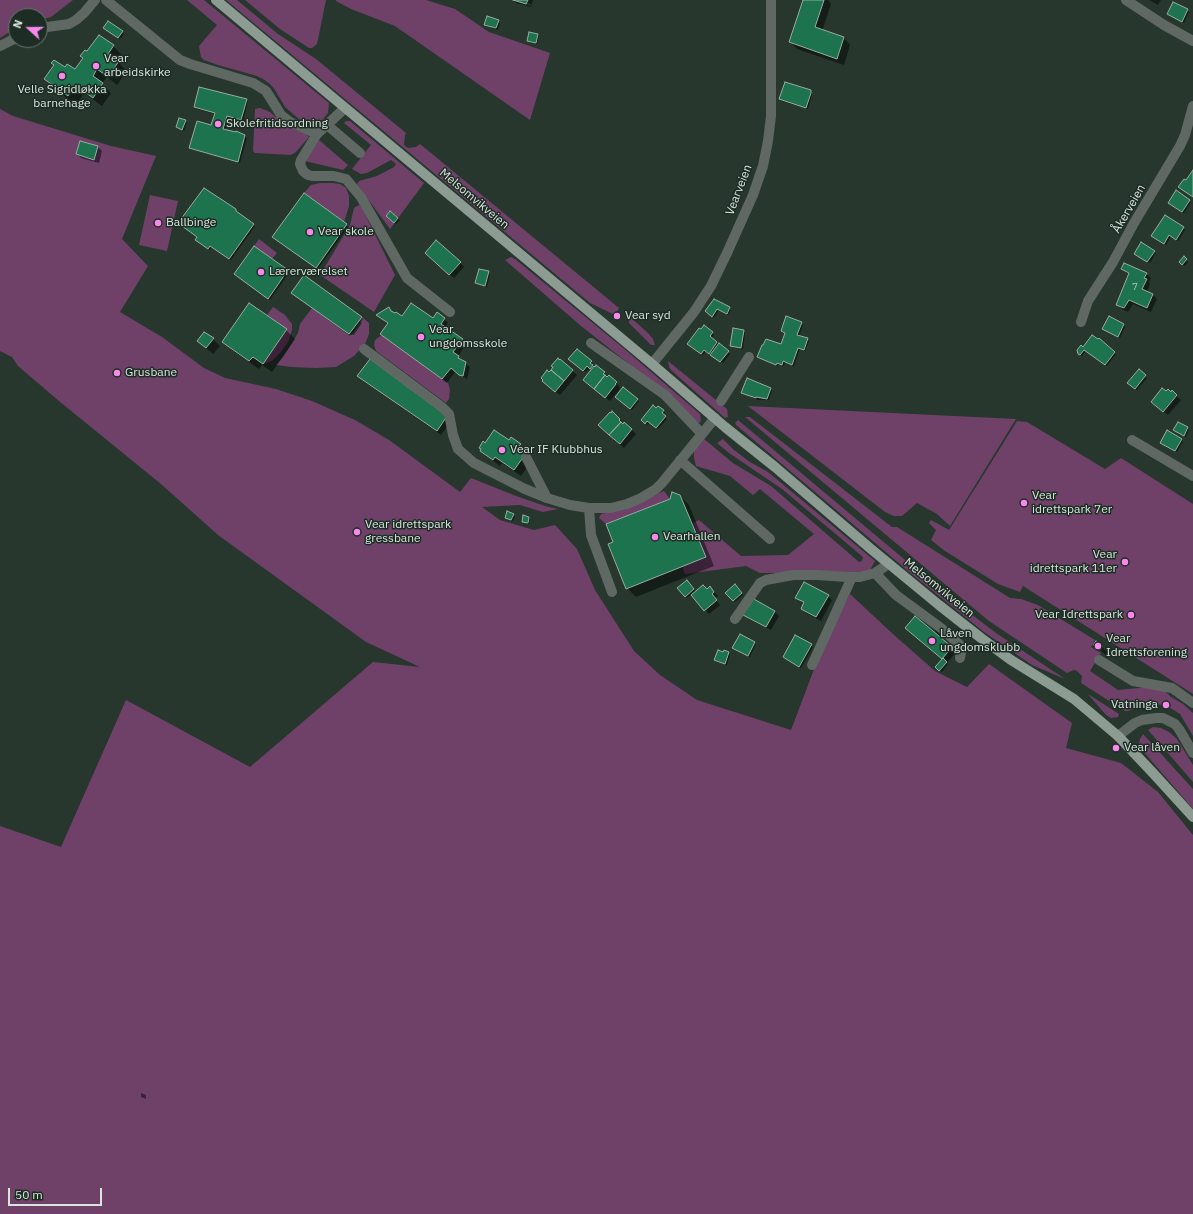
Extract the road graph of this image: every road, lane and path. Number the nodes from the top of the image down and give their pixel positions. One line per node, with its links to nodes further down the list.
1 (95, 0): 6 (street)
2 (106, 0): 11 (street)
3 (216, 0): 9 (main road, Melsomvikveien)
4 (771, 0): 18 (street, Vearveien)
5 (1126, 0): 7 (street)
6 (48, 27)
7 (1193, 41)
8 (1193, 106): 14 (street, Åkerveien)
9 (345, 108): 10 (street); 18 (main road, Melsomvikveien)
10 (326, 124): 11 (street); 12 (street)
11 (317, 134): 13 (street)
12 (360, 153)
13 (450, 312)
14 (1081, 322)
15 (591, 343): 21 (street)
16 (364, 349): 26 (street)
17 (749, 357): 19 (street)
18 (652, 364): 20 (main road, Melsomvikveien)
19 (721, 401)
20 (715, 418): 21 (street); 29 (main road, Melsomvikveien)
21 (702, 434): 24 (street)
22 (1132, 440): 25 (street)
23 (526, 457): 26 (street)
24 (680, 460): 27 (street); 28 (street)
25 (1193, 476)
26 (547, 498): 27 (street)
27 (590, 508): 32 (street)
28 (770, 539)
29 (888, 563): 30 (street, Melsomvikveien); 38 (main road, Melsomvikveien)
30 (875, 573): 31 (street, Melsomvikveien); 34 (street)
31 (852, 577): 33 (street, Melsomvikveien); 36 (street)
32 (612, 592)
33 (735, 619)
34 (960, 658)
35 (1099, 660): 37 (street)
36 (812, 665)
37 (1193, 703)
38 (1118, 736): 39 (street); 40 (main road, Melsomvikveien)
39 (1193, 753)
40 (1193, 817)

